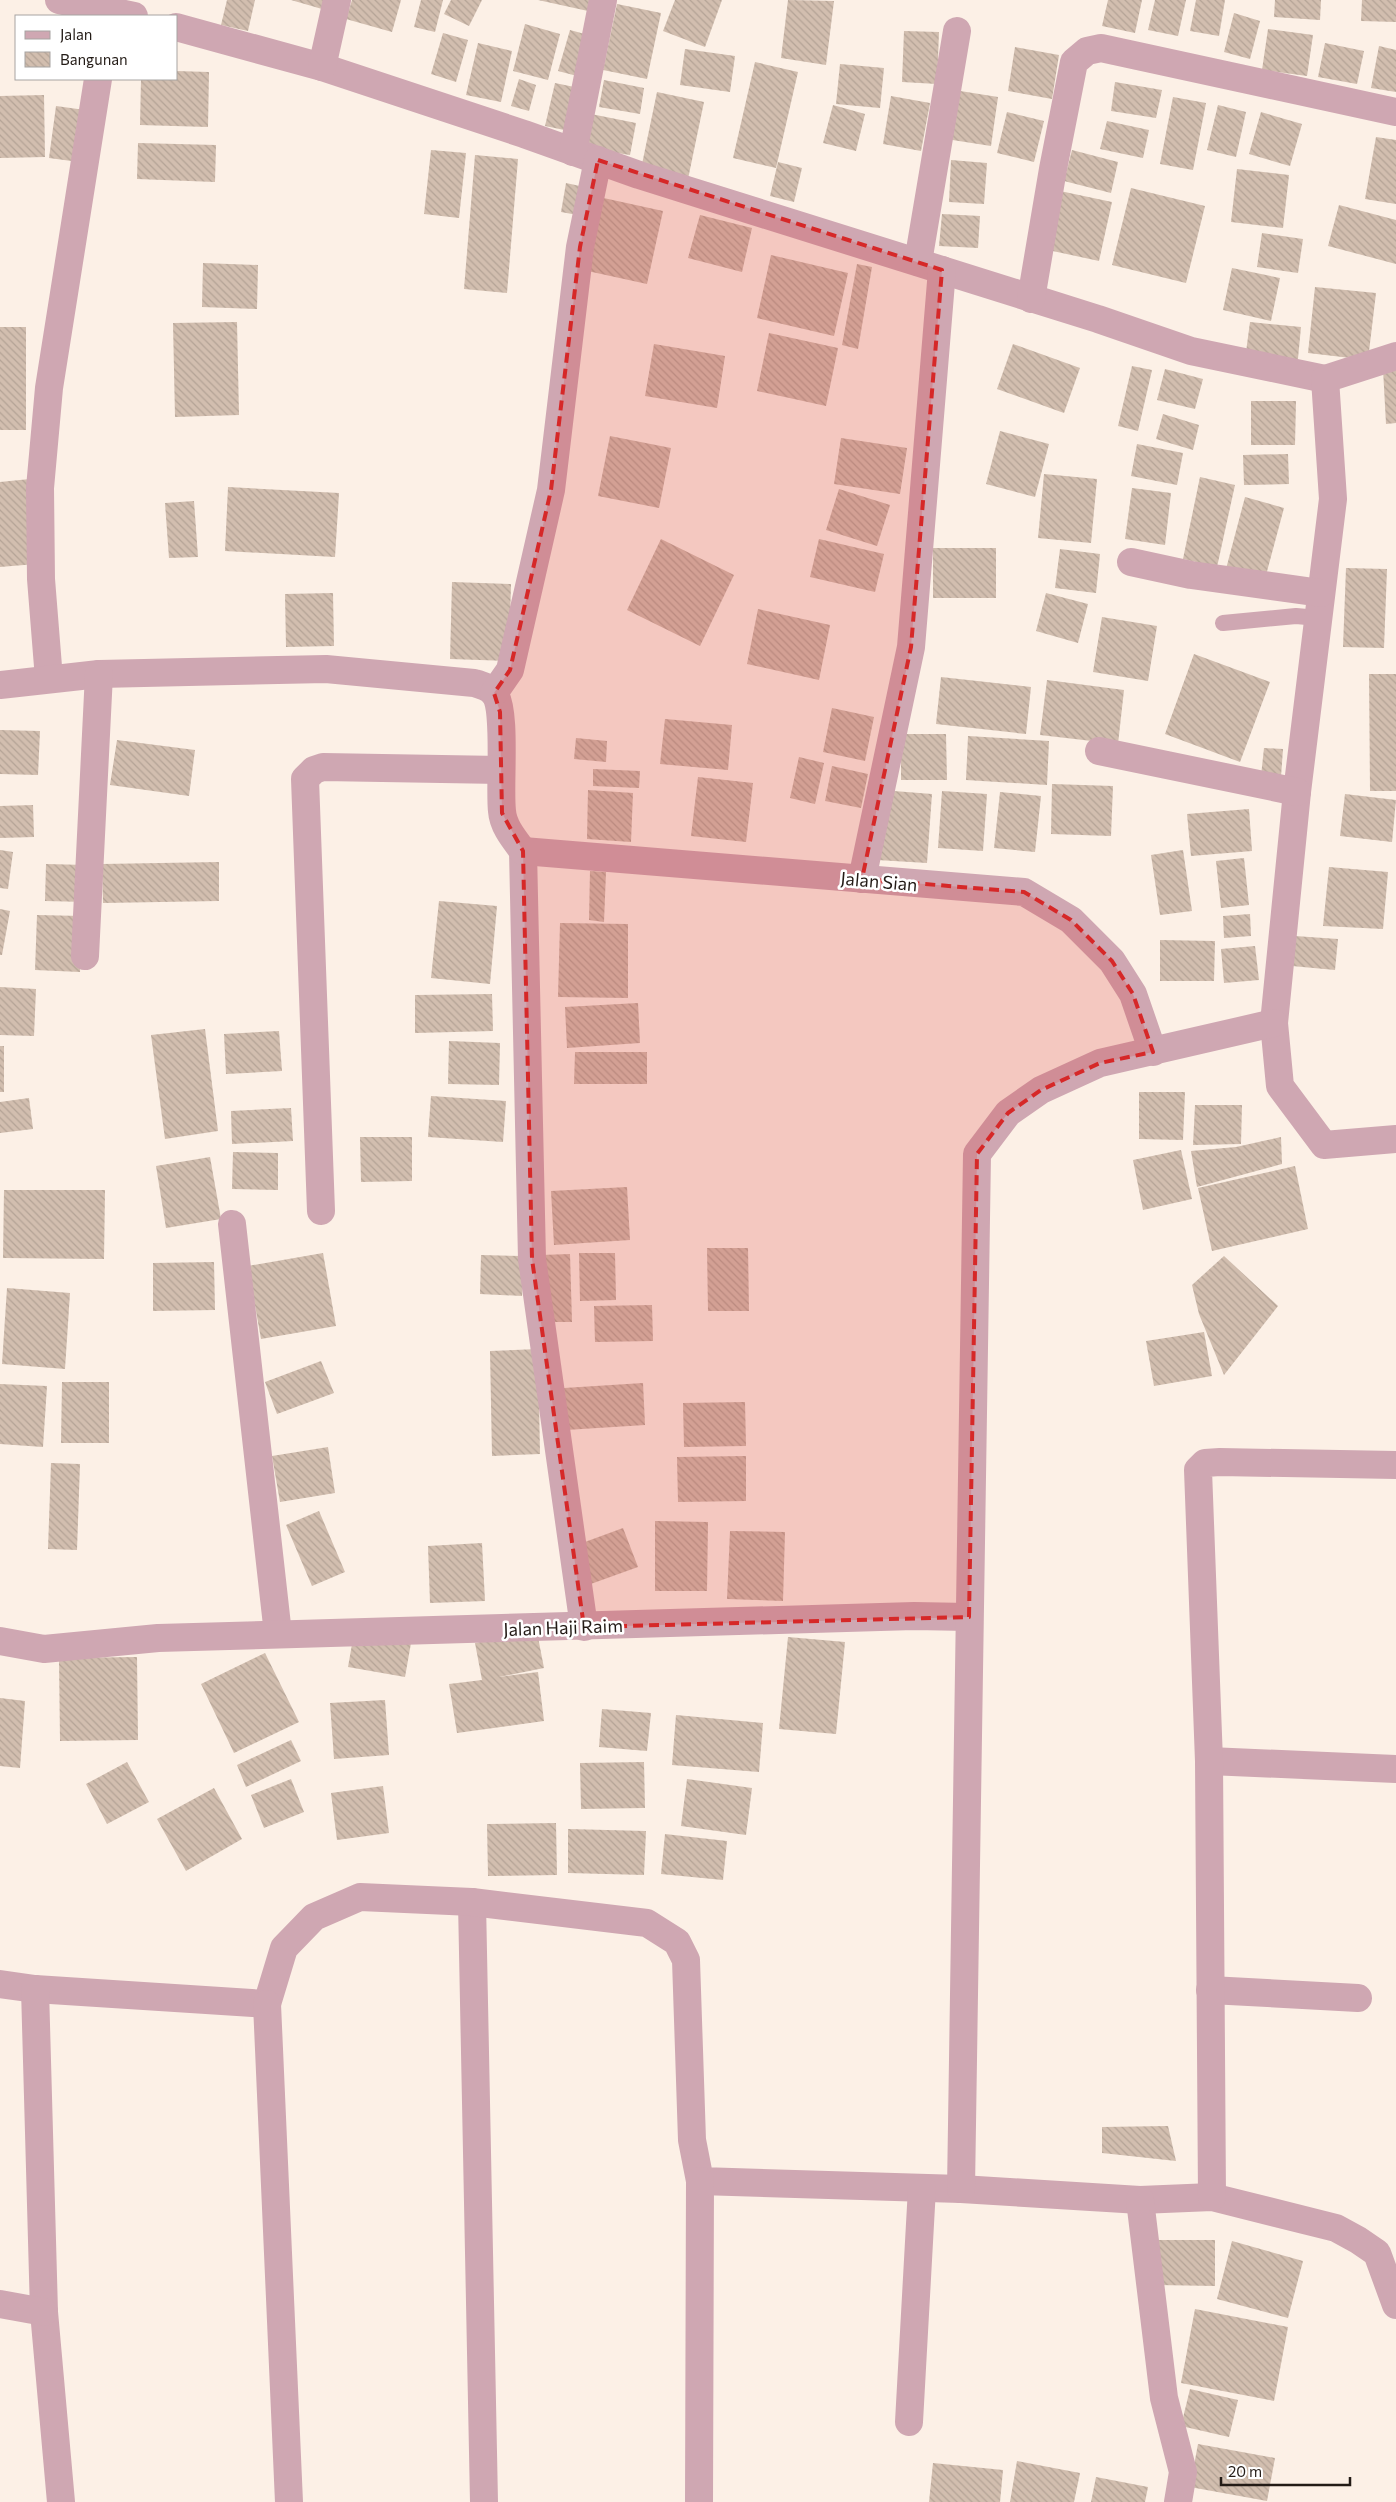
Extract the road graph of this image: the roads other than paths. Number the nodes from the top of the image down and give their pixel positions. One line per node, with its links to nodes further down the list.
1 (59, 0): 4 (street)
2 (337, 0): 8 (street)
3 (603, 0): 11 (street)
4 (108, 13): 5 (street)
5 (125, 15)
6 (178, 28): 8 (street)
7 (957, 31): 12 (street)
8 (322, 67): 11 (street)
9 (98, 80): 20 (street)
10 (1396, 112): 13 (street)
11 (586, 156): 12 (street); 22 (street)
12 (930, 266): 13 (street); 27 (street)
13 (1031, 299): 15 (street)
14 (1396, 356): 15 (street)
15 (1326, 379): 17 (street)
16 (1131, 562): 17 (street)
17 (1320, 606): 18 (lane); 25 (street)
18 (1223, 622)
19 (99, 674): 20 (street); 22 (street); 28 (street)
20 (49, 679): 21 (street)
21 (0, 685)
22 (494, 693): 24 (street)
23 (1099, 751): 25 (street)
24 (501, 770): 26 (street); 32 (street)
25 (1296, 792): 29 (street)
26 (523, 851): 27 (street, Jalan Sian); 36 (street)
27 (862, 879): 30 (street, Jalan Sian)
28 (85, 956)
29 (1274, 1023): 30 (street); 31 (street)
30 (1153, 1052): 35 (street)
31 (1396, 1139)
32 (321, 1211)
33 (232, 1224): 37 (street)
34 (1396, 1465): 39 (street)
35 (969, 1617): 36 (street, Jalan Haji Raim); 49 (street)
36 (584, 1627): 37 (street, Jalan Haji Raim)
37 (278, 1634): 38 (street, Jalan Haji Raim)
38 (0, 1641)
39 (1209, 1761): 40 (street); 44 (street)
40 (1396, 1769)
41 (472, 1902): 46 (street); 47 (street); 59 (street)
42 (0, 1984): 43 (street)
43 (36, 1989): 46 (street); 55 (street)
44 (1210, 1990): 45 (street); 50 (street)
45 (1358, 1998)
46 (267, 2004): 58 (street)
47 (700, 2181): 48 (street); 60 (street)
48 (922, 2188): 49 (street); 56 (street)
49 (960, 2189): 51 (street)
50 (1212, 2197): 51 (street); 52 (street)
51 (1140, 2200): 61 (street)
52 (1386, 2255): 54 (street)
53 (0, 2304): 55 (street)
54 (1396, 2305)
55 (44, 2312): 57 (street)
56 (909, 2422)
57 (61, 2502)
58 (289, 2502)
59 (484, 2502)
60 (699, 2502)
61 (1178, 2502)

